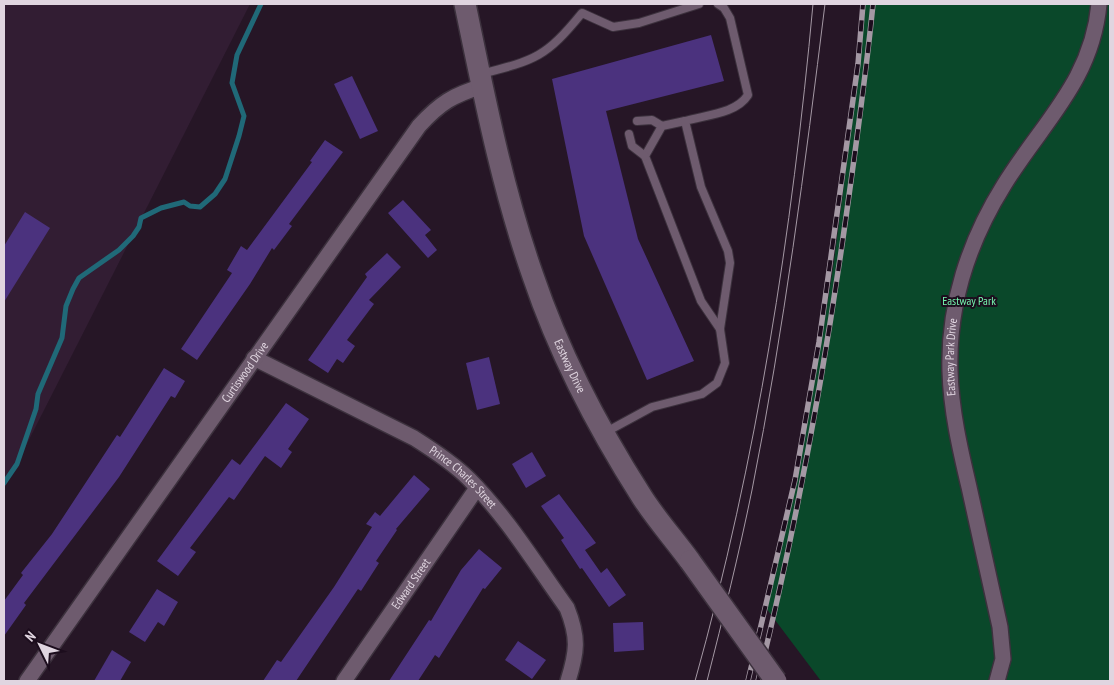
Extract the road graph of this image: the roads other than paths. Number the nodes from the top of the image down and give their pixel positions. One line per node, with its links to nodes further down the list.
1 (465, 4): 7 (main road, Eastway Drive)
2 (586, 4): 6 (lane)
3 (699, 4): 6 (lane)
4 (718, 4): 8 (lane)
5 (1099, 4): 21 (street, Eastway Park Drive)
6 (582, 13): 7 (lane)
7 (481, 80): 14 (street, Curtiswood Drive); 15 (main road, Eastway Drive)
8 (685, 120): 10 (lane); 13 (lane)
9 (637, 122): 10 (lane)
10 (662, 126): 12 (lane)
11 (629, 134): 12 (lane)
12 (645, 156): 13 (lane)
13 (720, 328): 15 (lane)
14 (254, 358): 16 (street, Prince Charles Street); 17 (street, Curtiswood Drive)
15 (604, 433): 20 (main road, Eastway Drive, bridge)
16 (477, 488): 18 (street, Edward Street); 19 (street, Prince Charles Street)
17 (27, 681)
18 (344, 681)
19 (568, 681)
20 (776, 681)
21 (998, 681)

